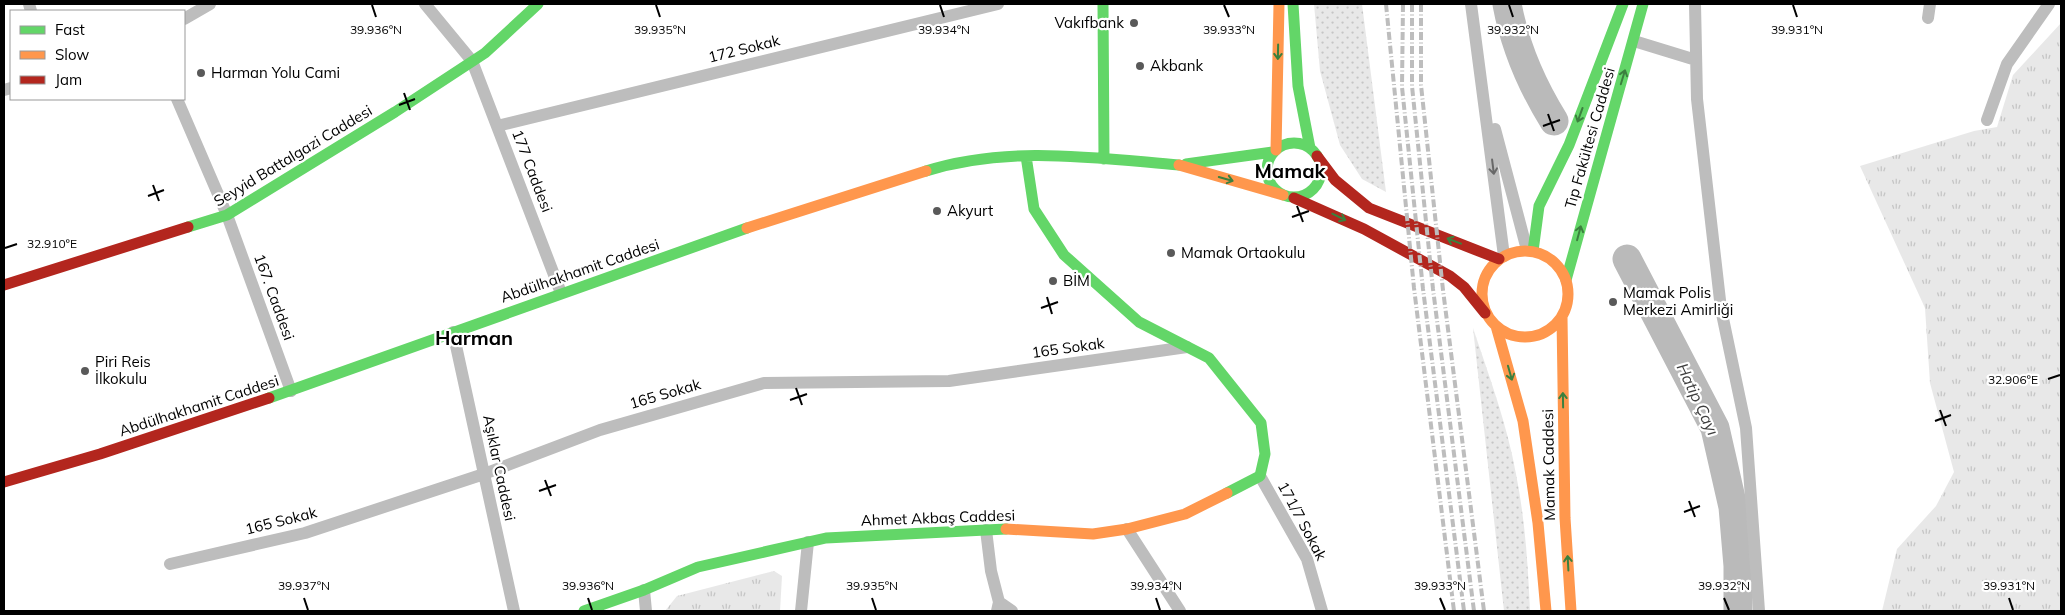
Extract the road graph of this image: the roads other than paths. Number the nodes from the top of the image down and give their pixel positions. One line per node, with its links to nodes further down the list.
1 (210, 4): 14 (street)
2 (425, 4): 18 (street, 177 Caddesi)
3 (538, 4): 18 (main road, Seyyid Battalgazi Caddesi)
4 (998, 4): 22 (street, 172 Sokak)
5 (1103, 4): 26 (main road)
6 (1279, 4): 23 (main road, one-way to 23)
7 (1293, 4): 24 (main road)
8 (1471, 4): 19 (street)
9 (1623, 4): 30 (main road, Tıp Fakültesi Caddesi, one-way to 30)
10 (1643, 4): 16 (main road, Tıp Fakültesi Caddesi)
11 (1695, 4): 17 (street)
12 (1930, 4): 15 (street)
13 (2049, 4): 21 (street)
14 (185, 18)
15 (1928, 18)
16 (1634, 41): 17 (street); 32 (main road, Tıp Fakültesi Caddesi, one-way to 16)
17 (1696, 60): 59 (street)
18 (472, 61): 22 (street, 177 Caddesi); 29 (main road, Seyyid Battalgazi Caddesi)
19 (1483, 84): 30 (street); 31 (street, one-way to 31)
20 (176, 100): 29 (street, 167. Caddesi)
21 (1987, 120)
22 (497, 126): 34 (street, 177 Caddesi)
23 (1275, 151): 24 (main road); 27 (main road); 28 (main road)
24 (1314, 152): 28 (main road); 31 (main road, one-way to 24)
25 (1026, 156): 26 (main road, Abdülhakhamit Caddesi); 34 (main road, Abdülhakhamit Caddesi); 39 (main road)
26 (1104, 159): 27 (main road, Abdülhakhamit Caddesi)
27 (1179, 165): 28 (main road, one-way to 28)
28 (1290, 197): 35 (main road, one-way to 35)
29 (227, 215): 33 (main road, Seyyid Battalgazi Caddesi); 40 (street, 167. Caddesi)
30 (1530, 251): 31 (main road); 32 (main road)
31 (1501, 257): 35 (main road)
32 (1566, 280): 36 (main road)
33 (4, 284)
34 (561, 293): 38 (main road, Abdülhakhamit Caddesi)
35 (1487, 315): 37 (main road)
36 (1562, 317): 37 (main road); 58 (main road, Mamak Caddesi, one-way to 36)
37 (1496, 326): 57 (main road, Mamak Caddesi, one-way to 57)
38 (453, 332): 40 (main road, Abdülhakhamit Caddesi); 41 (street, Aşıklar Caddesi)
39 (1187, 347): 41 (street, 165 Sokak); 42 (main road)
40 (290, 391): 43 (main road, Abdülhakhamit Caddesi)
41 (484, 474): 47 (street, 165 Sokak); 50 (street, Aşıklar Caddesi)
42 (1260, 476): 45 (main road, Ahmet Akbaş Caddesi); 56 (street, 171/7 Sokak)
43 (4, 482)
44 (986, 530): 45 (main road, Ahmet Akbaş Caddesi); 46 (main road, Ahmet Akbaş Caddesi); 49 (street)
45 (1127, 530): 55 (street)
46 (808, 542): 48 (main road, Ahmet Akbaş Caddesi); 53 (street)
47 (170, 564)
48 (644, 590): 51 (main road, Ahmet Akbaş Caddesi); 52 (street)
49 (998, 606): 54 (street)
50 (514, 611)
51 (584, 611)
52 (646, 611)
53 (801, 611)
54 (1012, 611)
55 (1180, 611)
56 (1322, 611)
57 (1546, 611)
58 (1570, 611)
59 (1759, 611)

